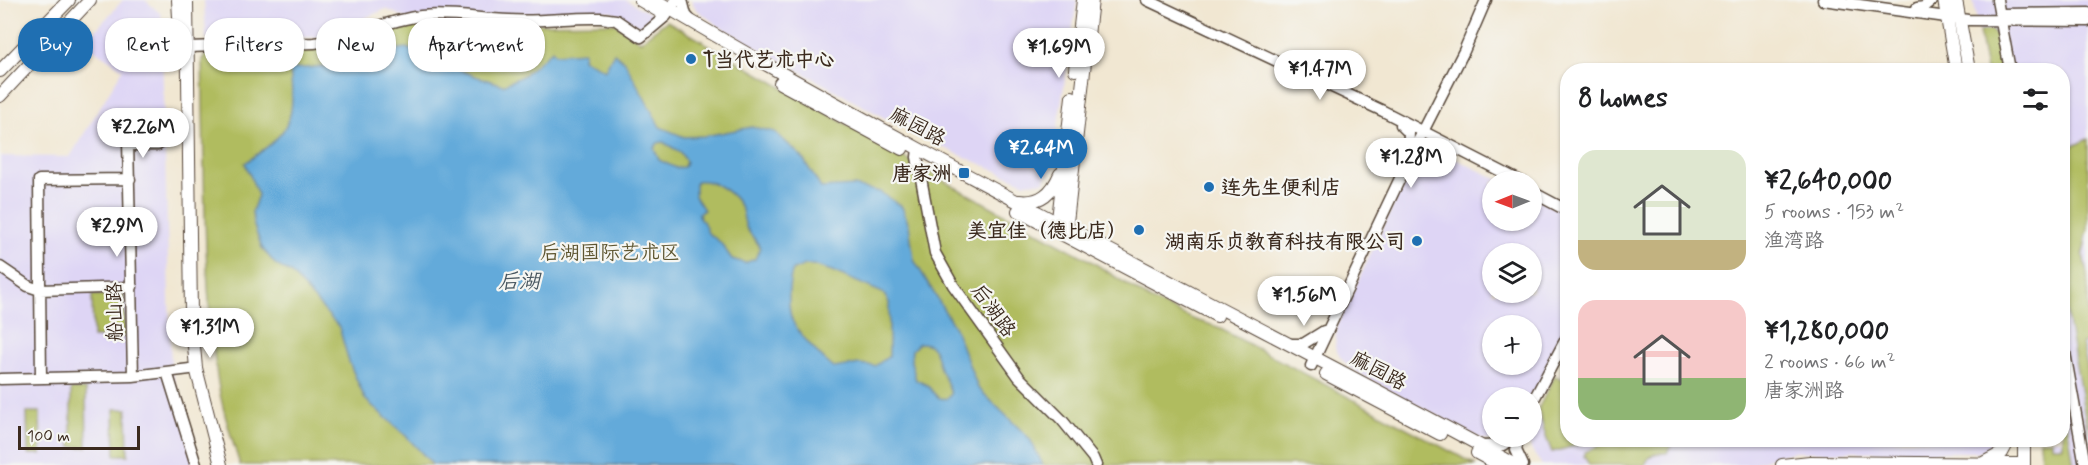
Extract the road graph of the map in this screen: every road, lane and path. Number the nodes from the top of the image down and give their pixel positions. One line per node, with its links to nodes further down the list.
1 (69, 0): 33 (main road)
2 (90, 0): 35 (main road)
3 (178, 0): 63 (main road)
4 (187, 0): 24 (main road)
5 (640, 0): 18 (main road, 麻园路)
6 (682, 0): 26 (street)
7 (1083, 0): 43 (main road)
8 (1092, 0): 27 (main road)
9 (1099, 0): 27 (street)
10 (1138, 0): 37 (street)
11 (1147, 0): 37 (street)
12 (1481, 0): 36 (street)
13 (1486, 0): 36 (street)
14 (1823, 0): 22 (street)
15 (1847, 0): 19 (street)
16 (1933, 0): 19 (street)
17 (1999, 0): 23 (street)
18 (665, 6): 26 (main road, 麻园路); 29 (street); 42 (main road, 麻园路)
19 (1917, 8): 20 (street)
20 (1952, 10): 22 (street); 23 (street); 28 (main road); 31 (main road)
21 (2088, 13): 23 (street)
22 (1930, 14): 28 (street)
23 (2002, 17): 25 (street); 32 (street)
24 (187, 18)
25 (2088, 21)
26 (692, 22): 42 (main road, 麻园路)
27 (1089, 22): 47 (main road)
28 (1951, 39): 30 (main road)
29 (192, 47)
30 (1955, 63)
31 (1967, 63)
32 (2011, 63)
33 (0, 70)
34 (188, 72): 83 (main road)
35 (0, 96)
36 (1427, 116): 37 (street); 38 (street); 39 (street)
37 (1402, 123): 38 (street); 41 (street)
38 (1420, 132): 39 (street); 41 (street)
39 (1437, 141): 41 (street); 44 (street); 45 (street)
40 (158, 145): 46 (street, 船山路)
41 (1410, 152): 58 (street)
42 (917, 153): 50 (main road, 麻园路); 53 (main road, 麻园路); 84 (street, 后湖路)
43 (1065, 161): 50 (main road); 53 (main road)
44 (1491, 171)
45 (1499, 171)
46 (129, 178): 56 (street, 船山路); 57 (street)
47 (1072, 178): 53 (main road); 54 (main road)
48 (1542, 192): 51 (street)
49 (1542, 197): 52 (street)
50 (1015, 200): 53 (main road, 麻园路)
51 (1560, 201)
52 (1560, 207)
53 (1061, 228): 54 (main road, 麻园路); 61 (main road, 麻园路)
54 (1092, 240): 59 (main road, 麻园路)
55 (0, 267): 57 (street)
56 (132, 287): 57 (street); 66 (street, 船山路)
57 (40, 290): 67 (street)
58 (1326, 332): 59 (street); 61 (street); 64 (street)
59 (1285, 343): 61 (main road, 麻园路)
60 (1560, 350): 70 (street)
61 (1310, 360): 64 (main road, 麻园路); 85 (main road, 麻园路)
62 (1560, 361): 71 (street)
63 (190, 369): 65 (street); 82 (main road)
64 (1335, 369): 73 (main road, 麻园路)
65 (167, 372): 66 (street); 81 (street)
66 (133, 376): 67 (street)
67 (41, 378): 68 (street)
68 (0, 379)
69 (2070, 381): 91 (street)
70 (1541, 387)
71 (1542, 395)
72 (2070, 406): 90 (street)
73 (1479, 445): 74 (street); 86 (main road, 麻园路)
74 (1482, 445)
75 (1517, 447): 87 (street)
76 (2006, 447): 79 (main road)
77 (2010, 447): 89 (main road)
78 (2024, 447): 80 (main road)
79 (1977, 464): 88 (main road); 89 (main road)
80 (2024, 464): 89 (main road)
81 (196, 465)
82 (215, 465)
83 (222, 465)
84 (1095, 465)
85 (1498, 465)
86 (1516, 465)
87 (1523, 465)
88 (1782, 465)
89 (2011, 465)
90 (2080, 465)
91 (2085, 465)

